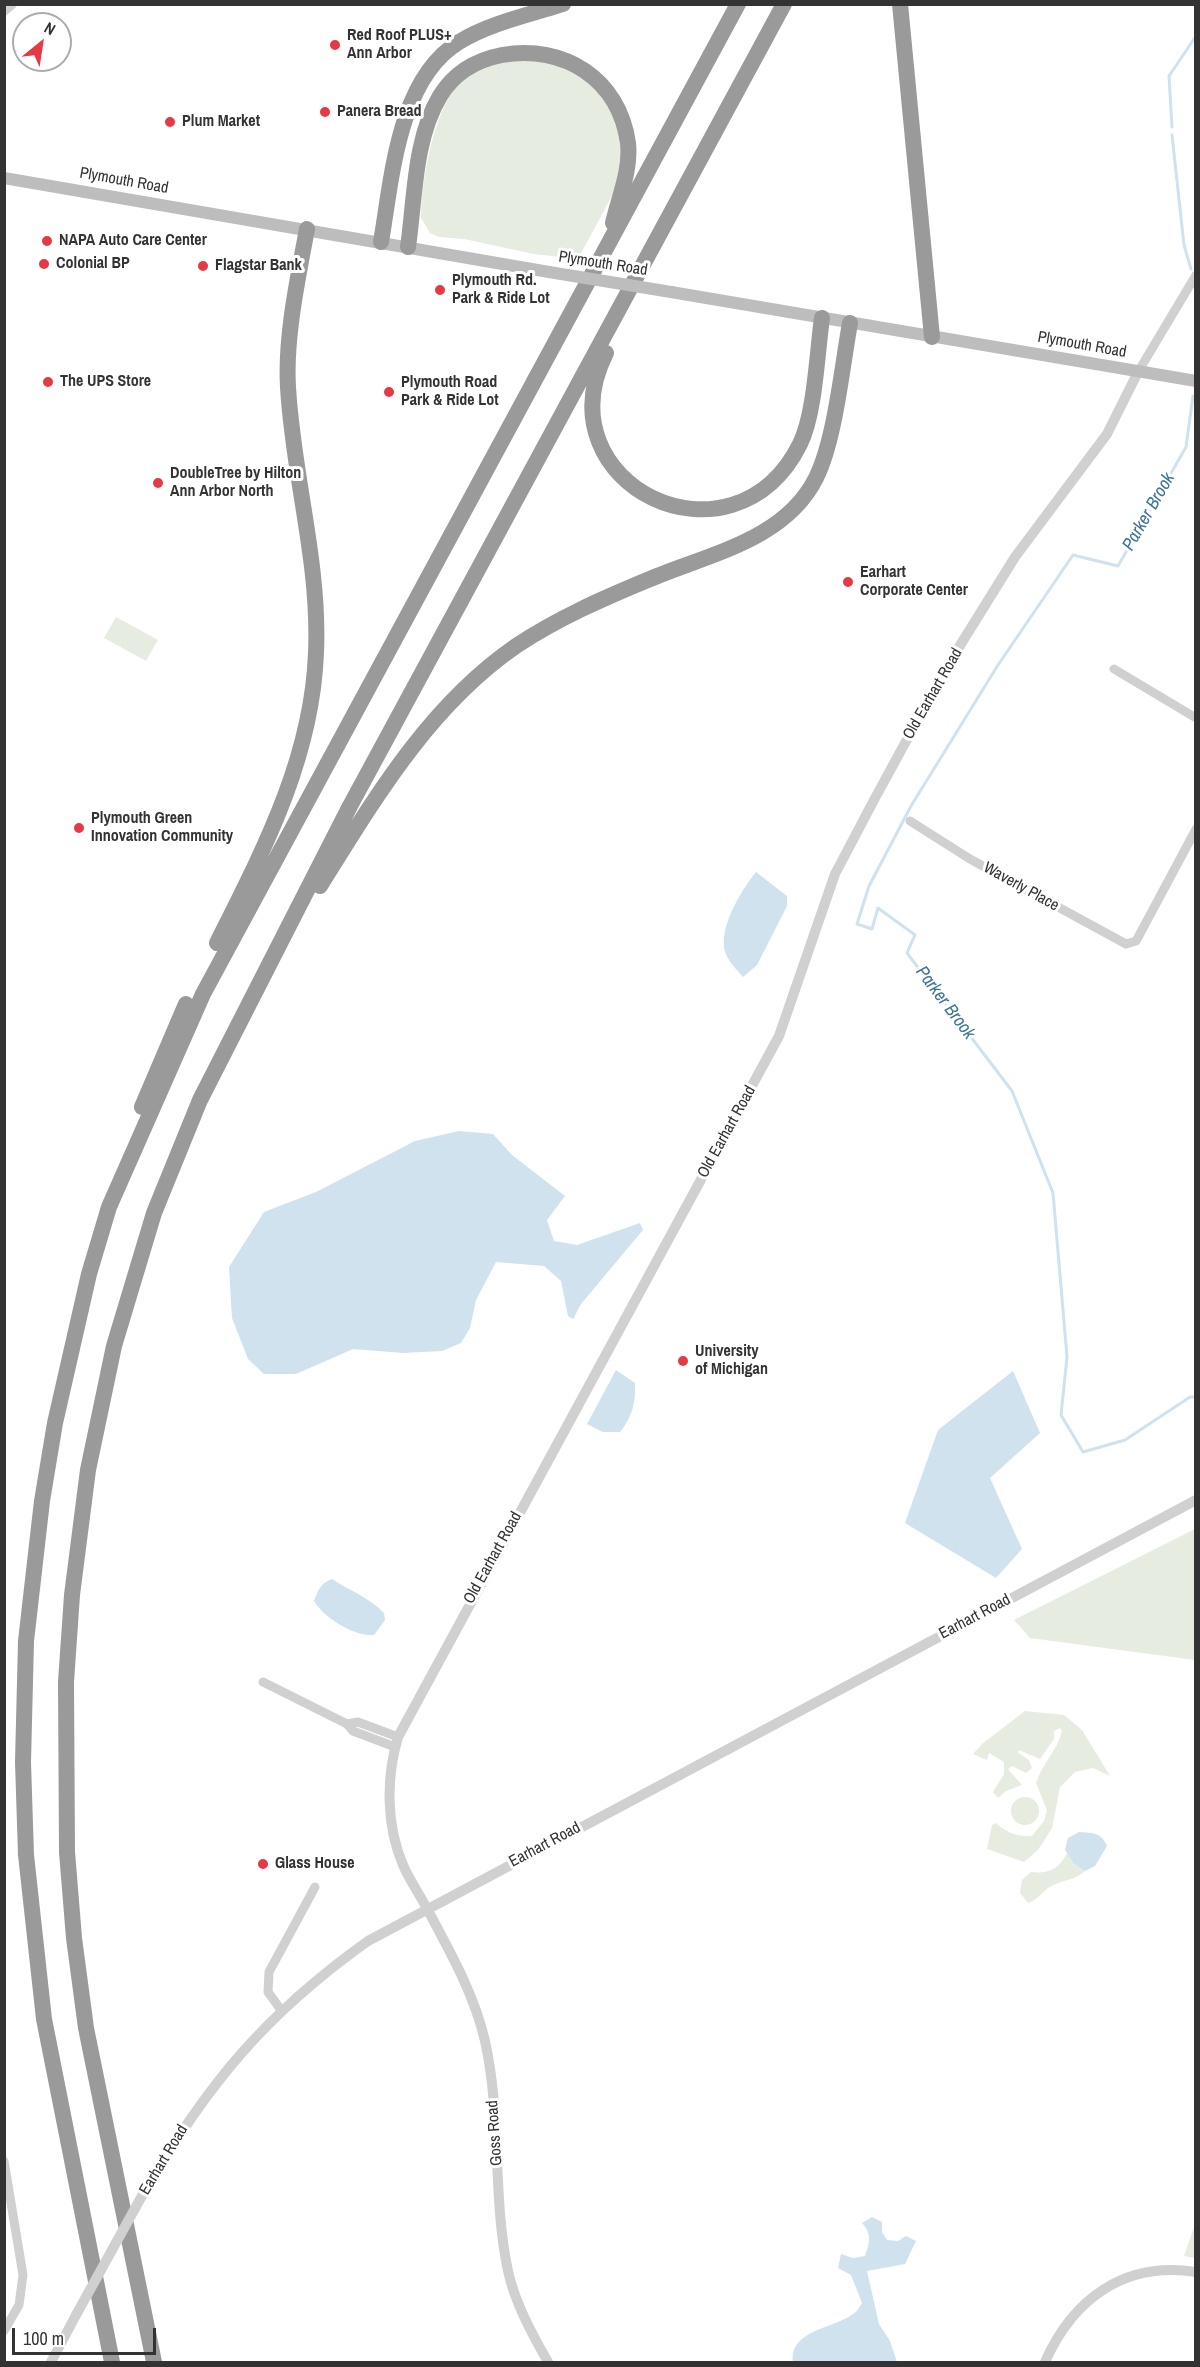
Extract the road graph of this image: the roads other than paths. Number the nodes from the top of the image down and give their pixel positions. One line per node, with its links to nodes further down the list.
1 (12, 4): 6 (street)
2 (563, 4): 10 (highway)
3 (738, 4): 11 (highway)
4 (784, 4): 9 (highway)
5 (900, 4): 16 (highway)
6 (4, 11)
7 (4, 178): 8 (main road, Plymouth Road)
8 (307, 229): 10 (main road, Plymouth Road); 24 (highway)
9 (659, 239): 14 (highway); 23 (highway)
10 (381, 242): 12 (main road, Plymouth Road)
11 (607, 245): 12 (highway); 24 (highway)
12 (408, 247): 14 (main road, Plymouth Road, bridge)
13 (1196, 275): 17 (street)
14 (822, 318): 15 (main road, Plymouth Road)
15 (850, 323): 16 (main road, Plymouth Road); 23 (highway)
16 (932, 337): 17 (main road, Plymouth Road)
17 (1138, 372): 18 (main road, Plymouth Road); 27 (street, Old Earhart Road)
18 (1196, 381)
19 (1114, 669): 20 (street)
20 (1196, 718)
21 (910, 821): 22 (street, Waverly Place)
22 (1196, 829)
23 (254, 991): 36 (highway)
24 (109, 1207): 35 (highway)
25 (1196, 1500): 29 (street, Earhart Road)
26 (262, 1682): 27 (street)
27 (396, 1742): 29 (street, Old Earhart Road)
28 (315, 1887): 30 (street)
29 (427, 1908): 30 (street, Earhart Road); 37 (street, Goss Road)
30 (281, 2010): 34 (street, Earhart Road, bridge)
31 (4, 2161): 33 (street)
32 (1196, 2272): 38 (street)
33 (4, 2331)
34 (51, 2362)
35 (111, 2362)
36 (154, 2362)
37 (548, 2362)
38 (1045, 2362)

